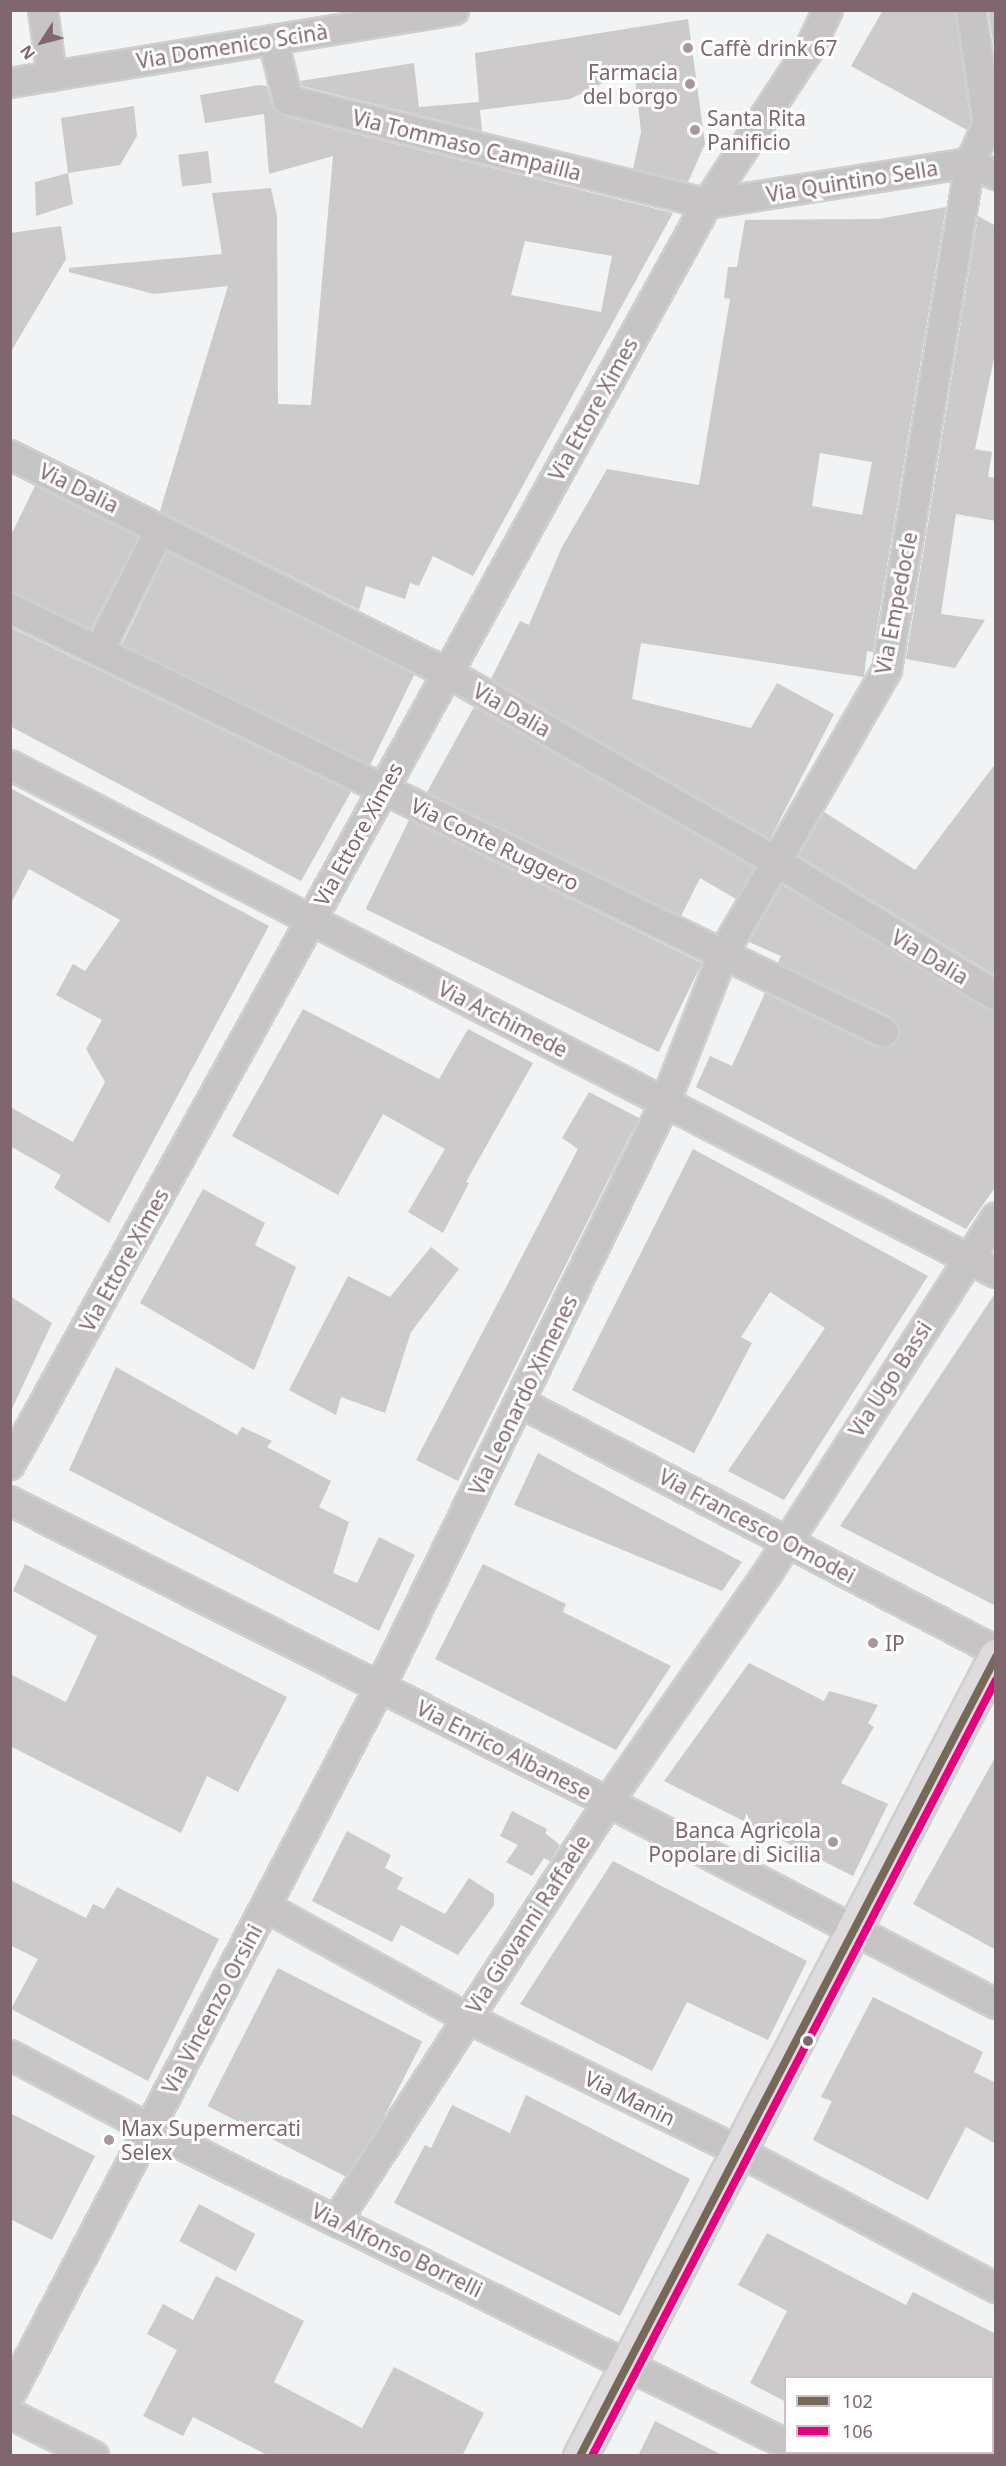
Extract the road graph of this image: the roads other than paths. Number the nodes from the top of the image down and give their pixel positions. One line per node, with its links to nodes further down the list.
1 (43, 10): 6 (street)
2 (454, 10): 5 (street, Via Domenico Scinà)
3 (828, 10): 10 (street, Via Ettore Ximes)
4 (971, 10): 8 (street, Via Empedocle)
5 (273, 40): 6 (street, Via Domenico Scinà); 10 (street, Via Tommaso Campailla)
6 (52, 76): 7 (street, Via Domenico Scinà)
7 (10, 82)
8 (970, 163): 9 (street); 10 (street, Via Quintino Sella); 18 (street, Via Empedocle)
9 (996, 175)
10 (707, 204): 15 (street, Via Ettore Ximes)
11 (14, 464): 12 (street, Via Dalia)
12 (160, 529): 14 (street); 15 (street, Via Dalia)
13 (10, 608): 14 (street, Via Conte Ruggero)
14 (99, 651): 17 (street, Via Conte Ruggero)
15 (448, 673): 17 (street, Via Ettore Ximes); 18 (street, Via Dalia)
16 (10, 765): 19 (street, Via Archimede)
17 (383, 789): 19 (street, Via Ettore Ximes); 20 (street, Via Conte Ruggero)
18 (775, 861): 20 (street, Via Empedocle); 21 (street, Via Dalia)
19 (311, 920): 23 (street, Via Archimede); 28 (street, Via Ettore Ximes)
20 (723, 954): 22 (street, Via Conte Ruggero); 23 (street, Via Empedocle)
21 (996, 996)
22 (883, 1032)
23 (665, 1102): 25 (street, Via Archimede); 27 (street, Via Leonardo Ximenes)
24 (996, 1218): 25 (street, Via Ugo Bassi)
25 (968, 1259): 26 (street, Via Archimede); 30 (street, Via Ugo Bassi)
26 (996, 1273)
27 (519, 1402): 30 (street, Via Francesco Omodei); 33 (street, Via Leonardo Ximenes)
28 (10, 1465)
29 (10, 1501): 33 (street, Via Enrico Albanese)
30 (785, 1541): 31 (street, Via Francesco Omodei); 34 (street, Via Giovanni Raffaele)
31 (996, 1651)
32 (996, 1656): 36 (street)
33 (380, 1687): 34 (street, Via Enrico Albanese); 35 (street, Via Vincenzo Orsini)
34 (608, 1802): 36 (street, Via Enrico Albanese); 38 (street, Via Giovanni Raffaele)
35 (266, 1906): 38 (street, Via Manin); 40 (street, Via Vincenzo Orsini)
36 (854, 1928): 37 (street, Via Enrico Albanese); 41 (street)
37 (996, 2004)
38 (467, 2018): 41 (street, Via Manin); 42 (street, Via Giovanni Raffaele)
39 (10, 2055): 40 (street, Via Alfonso Borrelli)
40 (150, 2129): 42 (street, Via Alfonso Borrelli); 45 (street, Via Vincenzo Orsini)
41 (738, 2151): 43 (street, Via Manin); 44 (street)
42 (337, 2220): 44 (street, Via Alfonso Borrelli)
43 (996, 2288)
44 (628, 2363): 47 (street, Via Alfonso Borrelli); 49 (street)
45 (10, 2395)
46 (10, 2414): 48 (street)
47 (784, 2443)
48 (94, 2456)
49 (580, 2456)

